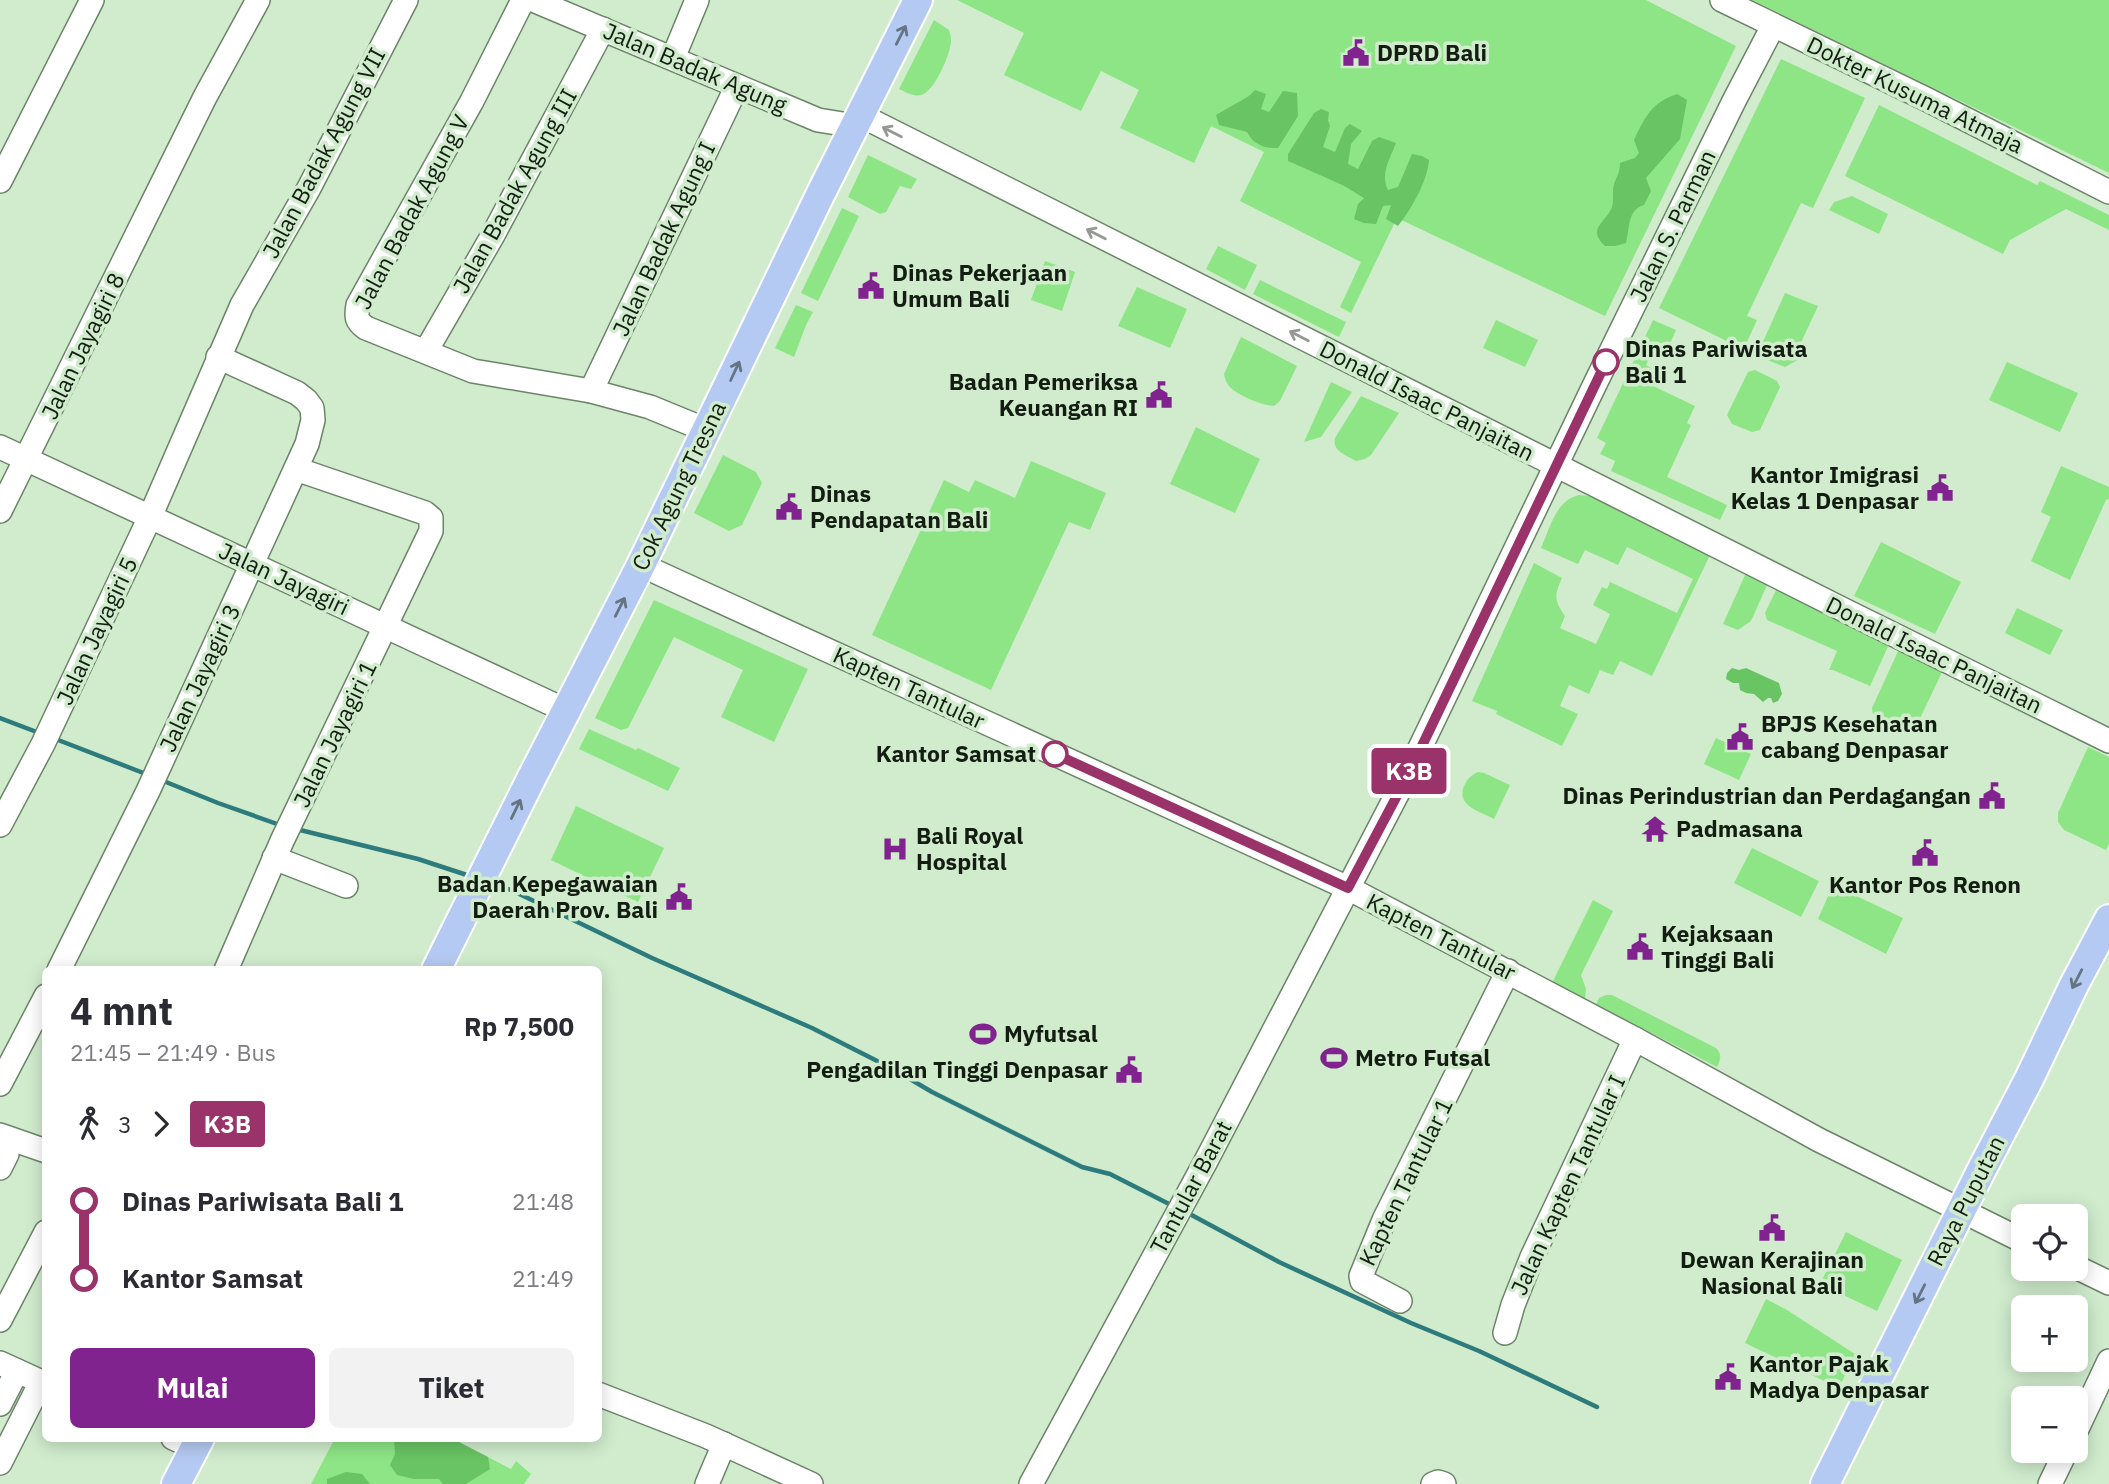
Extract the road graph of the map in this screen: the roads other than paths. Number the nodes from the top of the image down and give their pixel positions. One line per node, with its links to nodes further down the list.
1 (92, 0): 15 (street)
2 (258, 0): 22 (street, Jalan Jayagiri 8)
3 (406, 0): 18 (street, Jalan Badak Agung VII)
4 (523, 0): 17 (street, Jalan Badak Agung V)
5 (533, 0): 9 (street, Jalan Badak Agung)
6 (697, 0): 12 (street)
7 (918, 0): 14 (main road, Cok Agung Tresna, one-way to 7)
8 (1722, 0): 10 (street, Dokter Kusuma Atmaja)
9 (576, 8): 11 (street, Jalan Badak Agung)
10 (1773, 26): 16 (street, Dokter Kusuma Atmaja); 23 (street, Jalan S. Parman)
11 (603, 29): 12 (street, Jalan Badak Agung); 17 (street, Jalan Badak Agung III)
12 (673, 58): 13 (street, Jalan Badak Agung)
13 (737, 86): 14 (street, Jalan Badak Agung); 19 (street, Jalan Badak Agung I)
14 (853, 130): 20 (main road, Cok Agung Tresna, one-way to 14); 23 (street, Donald Isaac Panjaitan, one-way to 14)
15 (1, 178)
16 (2109, 192)
17 (426, 351): 19 (street, Jalan Badak Agung V)
18 (218, 357): 24 (street, Jalan Jayagiri 3); 26 (street, Jalan Jayagiri 5)
19 (591, 391): 20 (street, Jalan Badak Agung V)
20 (706, 430): 28 (main road, Cok Agung Tresna)
21 (0, 447): 22 (street, Jalan Jayagiri)
22 (27, 459): 25 (street, Jalan Jayagiri 8); 26 (street, Jalan Jayagiri)
23 (1557, 466): 31 (street, Donald Isaac Panjaitan); 35 (street, Jalan S. Parman)
24 (296, 469): 27 (street, Jalan Jayagiri 3); 29 (street, Jalan Jayagiri 1)
25 (0, 511)
26 (150, 517): 27 (street, Jalan Jayagiri); 32 (street, Jalan Jayagiri 5)
27 (253, 564): 29 (street, Jalan Jayagiri); 37 (street, Jalan Jayagiri 3)
28 (641, 565): 30 (main road, Cok Agung Tresna, one-way to 28); 35 (street, Kapten Tantular)
29 (387, 626): 30 (street, Jalan Jayagiri); 33 (street, Jalan Jayagiri 1)
30 (567, 711): 39 (main road, Cok Agung Tresna, one-way to 30)
31 (2109, 741)
32 (0, 825)
33 (278, 850): 34 (street); 38 (street, Jalan Jayagiri 1)
34 (346, 886)
35 (1348, 888): 40 (street, Kapten Tantular); 68 (street, Tantular Barat)
36 (2109, 919): 46 (main road, Raya Puputan, one-way to 46)
37 (62, 966)
38 (228, 966)
39 (438, 966)
40 (1505, 977): 42 (street, Kapten Tantular); 51 (street, Kapten Tantular 1)
41 (42, 1004): 43 (street)
42 (1635, 1039): 46 (street, Kapten Tantular); 53 (street, Jalan Kapten Tantular I)
43 (0, 1084)
44 (42, 1151): 45 (street)
45 (2, 1152)
46 (1961, 1211): 47 (street, Kapten Tantular); 71 (main road, Raya Puputan, one-way to 71)
47 (2011, 1235)
48 (42, 1240): 52 (street)
49 (2088, 1273): 50 (street)
50 (2109, 1283)
51 (1400, 1301)
52 (0, 1320)
53 (1505, 1333)
54 (2109, 1361): 60 (street)
55 (8, 1367): 56 (street); 59 (street)
56 (42, 1383)
57 (42, 1385): 63 (street)
58 (607, 1398): 62 (street)
59 (0, 1404)
60 (2088, 1406)
61 (189, 1442): 65 (main road)
62 (724, 1444): 66 (street); 67 (street)
63 (0, 1463)
64 (2060, 1463): 72 (street)
65 (185, 1481)
66 (707, 1484)
67 (810, 1484)
68 (1031, 1484)
69 (1433, 1484): 70 (street)
70 (1444, 1484)
71 (1825, 1484)
72 (2050, 1484)

